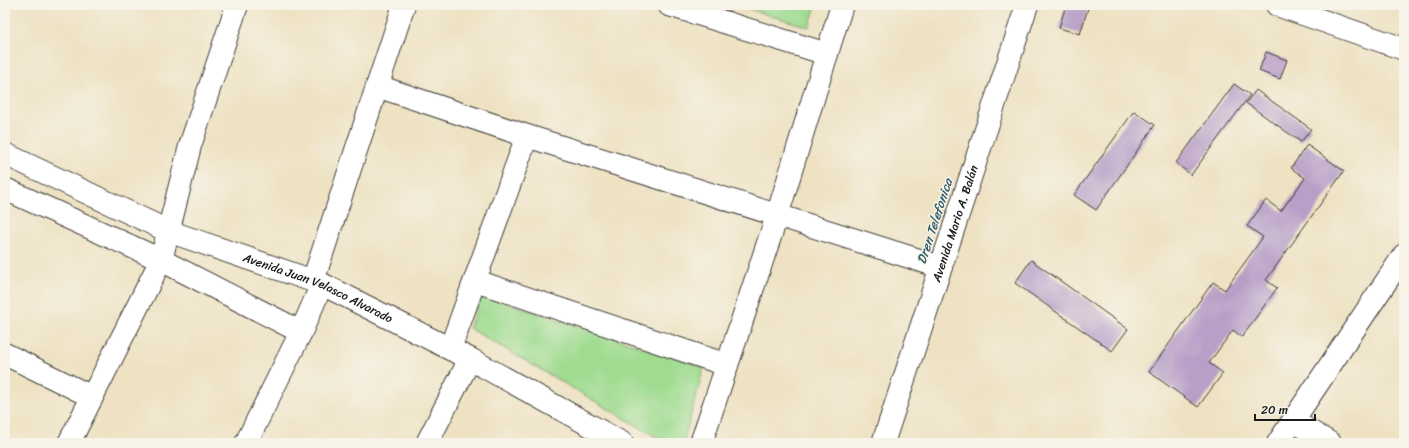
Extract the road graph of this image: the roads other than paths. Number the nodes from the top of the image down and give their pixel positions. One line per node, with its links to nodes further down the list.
1 (237, 5): 15 (street)
2 (404, 5): 9 (street)
3 (669, 5): 8 (street)
4 (842, 5): 8 (street)
5 (1027, 5): 18 (street, Avenida Mario A. Balán)
6 (1277, 5): 7 (street)
7 (1404, 49)
8 (827, 54): 14 (street)
9 (377, 86): 10 (street); 20 (street)
10 (527, 136): 14 (street); 19 (street)
11 (5, 154): 12 (street, Avenida Juan Velasco Alvarado)
12 (25, 164): 13 (street); 15 (street, Avenida Juan Velasco Alvarado)
13 (6, 191): 17 (street)
14 (777, 216): 18 (street); 25 (street)
15 (168, 231): 17 (street); 20 (street, Avenida Juan Velasco Alvarado)
16 (1404, 255): 27 (street)
17 (161, 260): 21 (street); 26 (street)
18 (941, 267): 33 (street, Avenida Mario A. Balán)
19 (476, 281): 22 (street); 25 (street)
20 (318, 283): 21 (street); 22 (street, Avenida Juan Velasco Alvarado)
21 (301, 332): 30 (street)
22 (450, 349): 24 (street, Avenida Juan Velasco Alvarado)
23 (5, 354): 26 (street)
24 (470, 359): 28 (street, Avenida Juan Velasco Alvarado); 31 (street)
25 (727, 365): 32 (street)
26 (92, 397): 29 (street)
27 (1293, 421): 34 (street); 35 (street)
28 (609, 440)
29 (69, 443)
30 (246, 443)
31 (428, 443)
32 (701, 443)
33 (883, 443)
34 (1278, 443)
35 (1330, 443)

